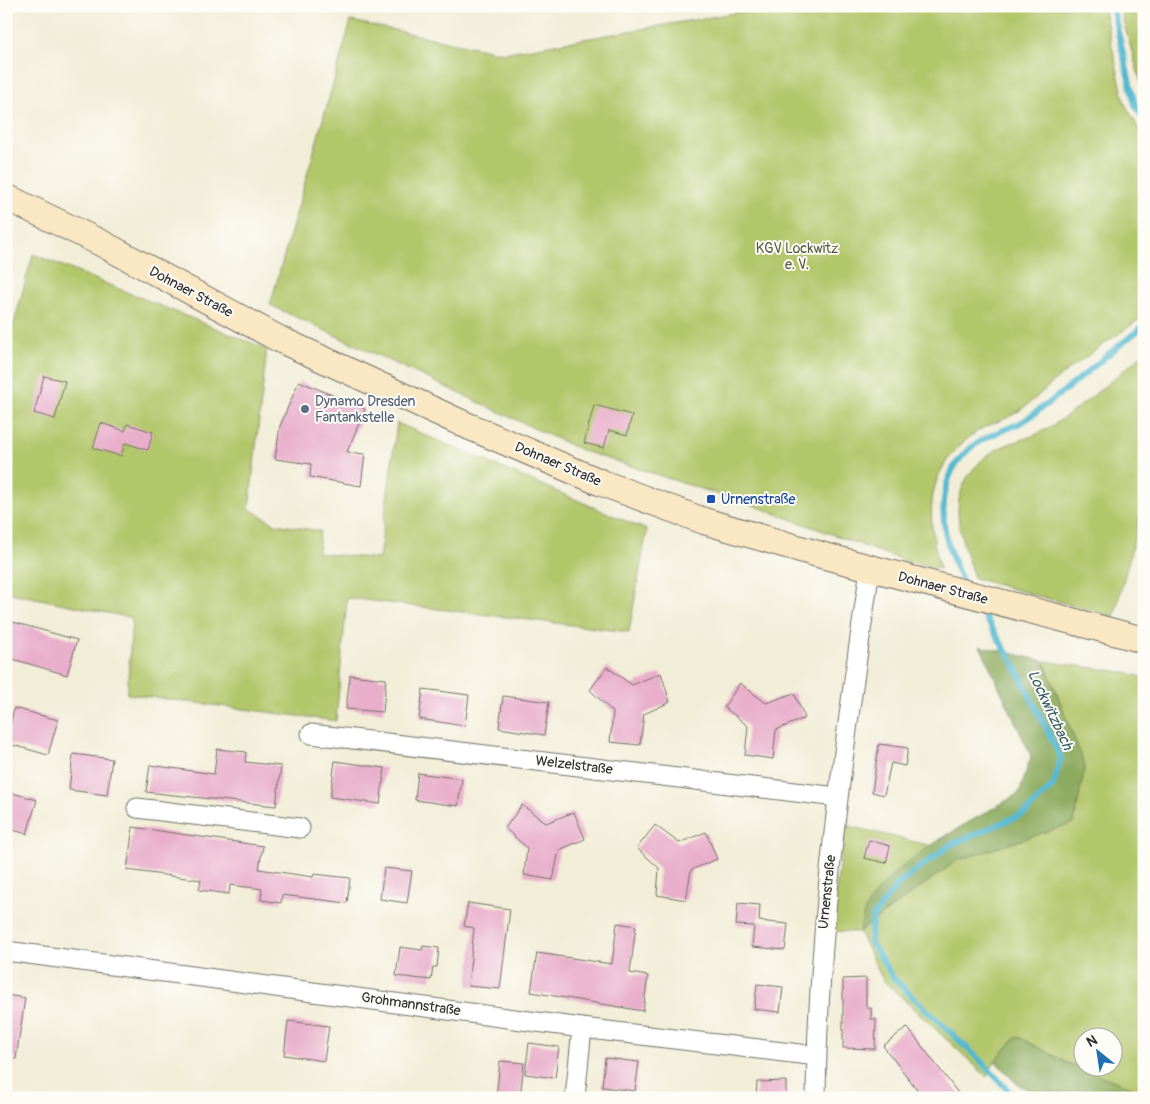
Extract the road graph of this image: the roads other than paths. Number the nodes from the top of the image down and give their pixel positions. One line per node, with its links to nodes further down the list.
1 (6, 197): 2 (main road, Dohnaer Straße)
2 (870, 569): 3 (main road, Dohnaer Straße); 5 (street, Urnenstraße)
3 (1144, 640)
4 (311, 734): 5 (street, Welzelstraße)
5 (837, 797): 10 (street, Urnenstraße)
6 (137, 808): 7 (street)
7 (300, 828)
8 (6, 951): 9 (street, Grohmannstraße)
9 (582, 1028): 10 (street, Grohmannstraße); 11 (street)
10 (816, 1056): 12 (street, Urnenstraße)
11 (575, 1098)
12 (816, 1098)

